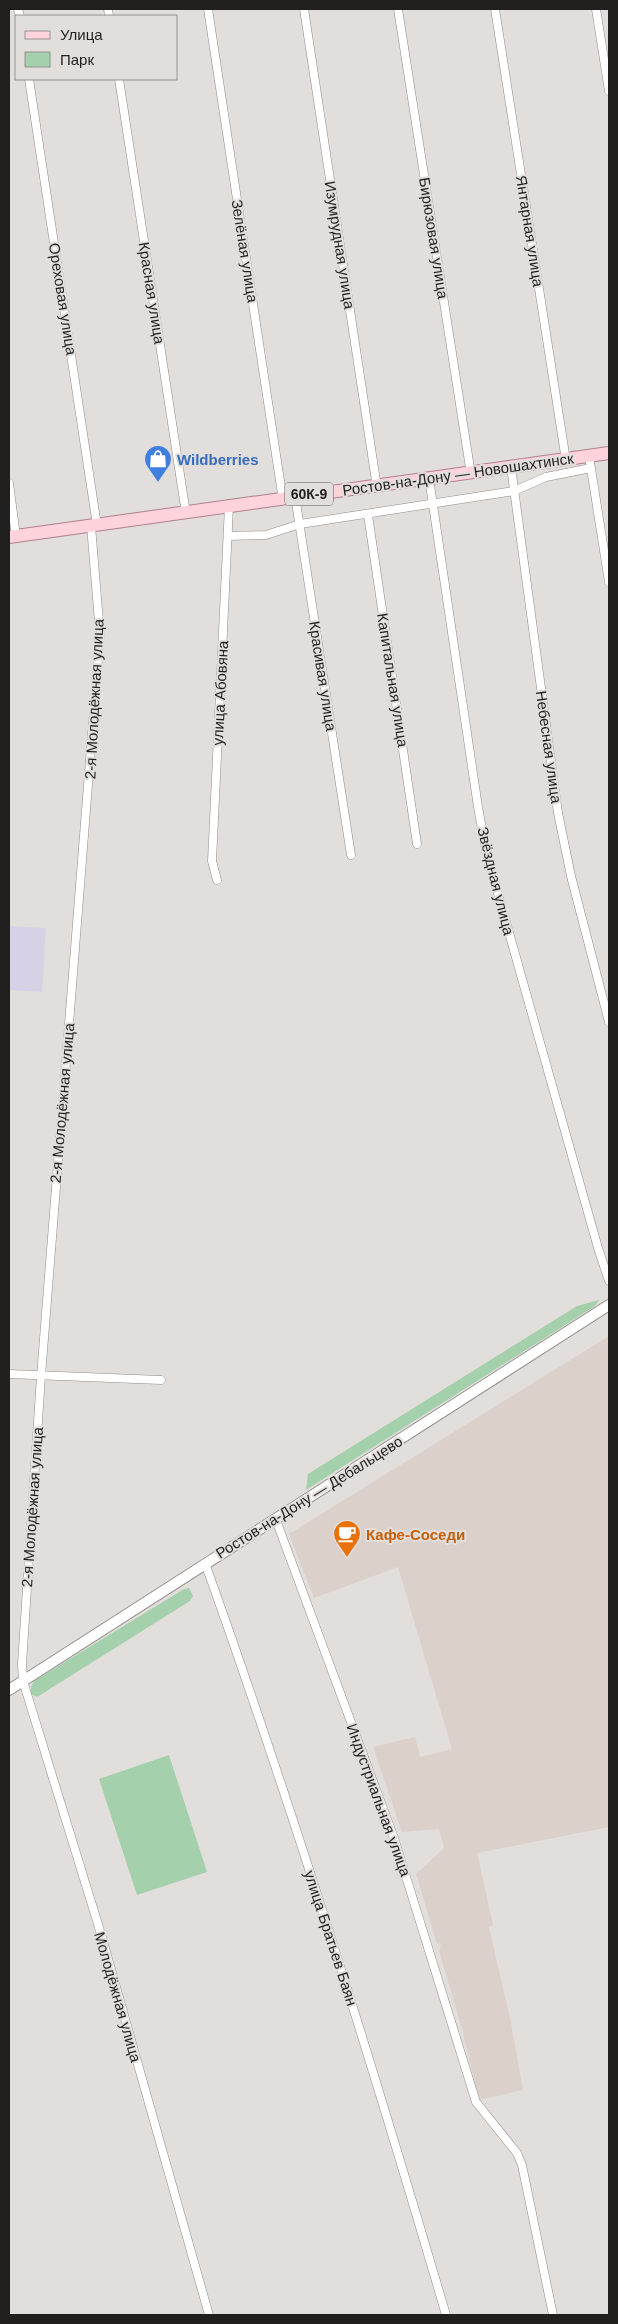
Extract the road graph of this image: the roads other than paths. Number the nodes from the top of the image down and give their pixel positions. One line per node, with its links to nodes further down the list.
1 (208, 9): 19 (street, Зелёная улица)
2 (304, 9): 16 (street, Изумрудная улица)
3 (398, 9): 14 (street, Бирюзовая улица)
4 (495, 9): 11 (street, Янтарная улица)
5 (596, 9): 8 (street)
6 (29, 80): 25 (street, Ореховая улица)
7 (119, 80): 23 (street, Красная улица)
8 (609, 91)
9 (609, 448): 11 (main road, Ростов-на-Дону — Новошахтинск / 60К-9)
10 (609, 453): 12 (main road, Ростов-на-Дону — Новошахтинск / 60К-9)
11 (565, 454): 14 (main road, Ростов-на-Дону — Новошахтинск / 60К-9)
12 (590, 462): 13 (main road, Ростов-на-Дону — Новошахтинск / 60К-9); 18 (street); 29 (street)
13 (511, 467): 15 (main road, Ростов-на-Дону — Новошахтинск / 60К-9); 18 (street, Небесная улица)
14 (470, 468): 16 (main road, Ростов-на-Дону — Новошахтинск / 60К-9)
15 (429, 478): 20 (main road, Ростов-на-Дону — Новошахтинск / 60К-9); 21 (street, Звёздная улица)
16 (376, 481): 19 (main road, Ростов-на-Дону — Новошахтинск / 60К-9)
17 (9, 483): 27 (street)
18 (514, 491): 21 (street); 33 (street, Небесная улица)
19 (282, 494): 23 (main road, Ростов-на-Дону — Новошахтинск / 60К-9)
20 (295, 496): 22 (main road, Ростов-на-Дону — Новошахтинск / 60К-9); 26 (street, Красивая улица)
21 (432, 503): 24 (street); 34 (street, Звёздная улица)
22 (229, 506): 25 (main road, Ростов-на-Дону — Новошахтинск / 60К-9); 28 (street, улица Абовяна)
23 (185, 507): 25 (main road, Ростов-на-Дону — Новошахтинск / 60К-9)
24 (368, 516): 26 (street); 30 (street, Капитальная улица)
25 (94, 522): 27 (main road, Ростов-на-Дону — Новошахтинск / 60К-9); 37 (street, 2-я Молодёжная улица)
26 (300, 524): 28 (street); 31 (street, Красивая улица)
27 (11, 532)
28 (228, 536): 32 (street, улица Абовяна)
29 (609, 582)
30 (417, 844)
31 (351, 855)
32 (216, 880)
33 (609, 1022)
34 (608, 1278)
35 (609, 1305): 39 (street, Ростов-на-Дону — Дебальцево)
36 (9, 1374): 37 (street)
37 (41, 1376): 38 (street); 41 (street, 2-я Молодёжная улица)
38 (161, 1380)
39 (276, 1520): 40 (street, Ростов-на-Дону — Дебальцево); 45 (street, Индустриальная улица)
40 (205, 1563): 41 (street, Ростов-на-Дону — Дебальцево); 44 (street, улица Братьев Баян)
41 (23, 1681): 42 (street, Ростов-на-Дону — Дебальцево); 43 (street, Молодёжная улица)
42 (9, 1690)
43 (209, 2315)
44 (446, 2315)
45 (553, 2315)

